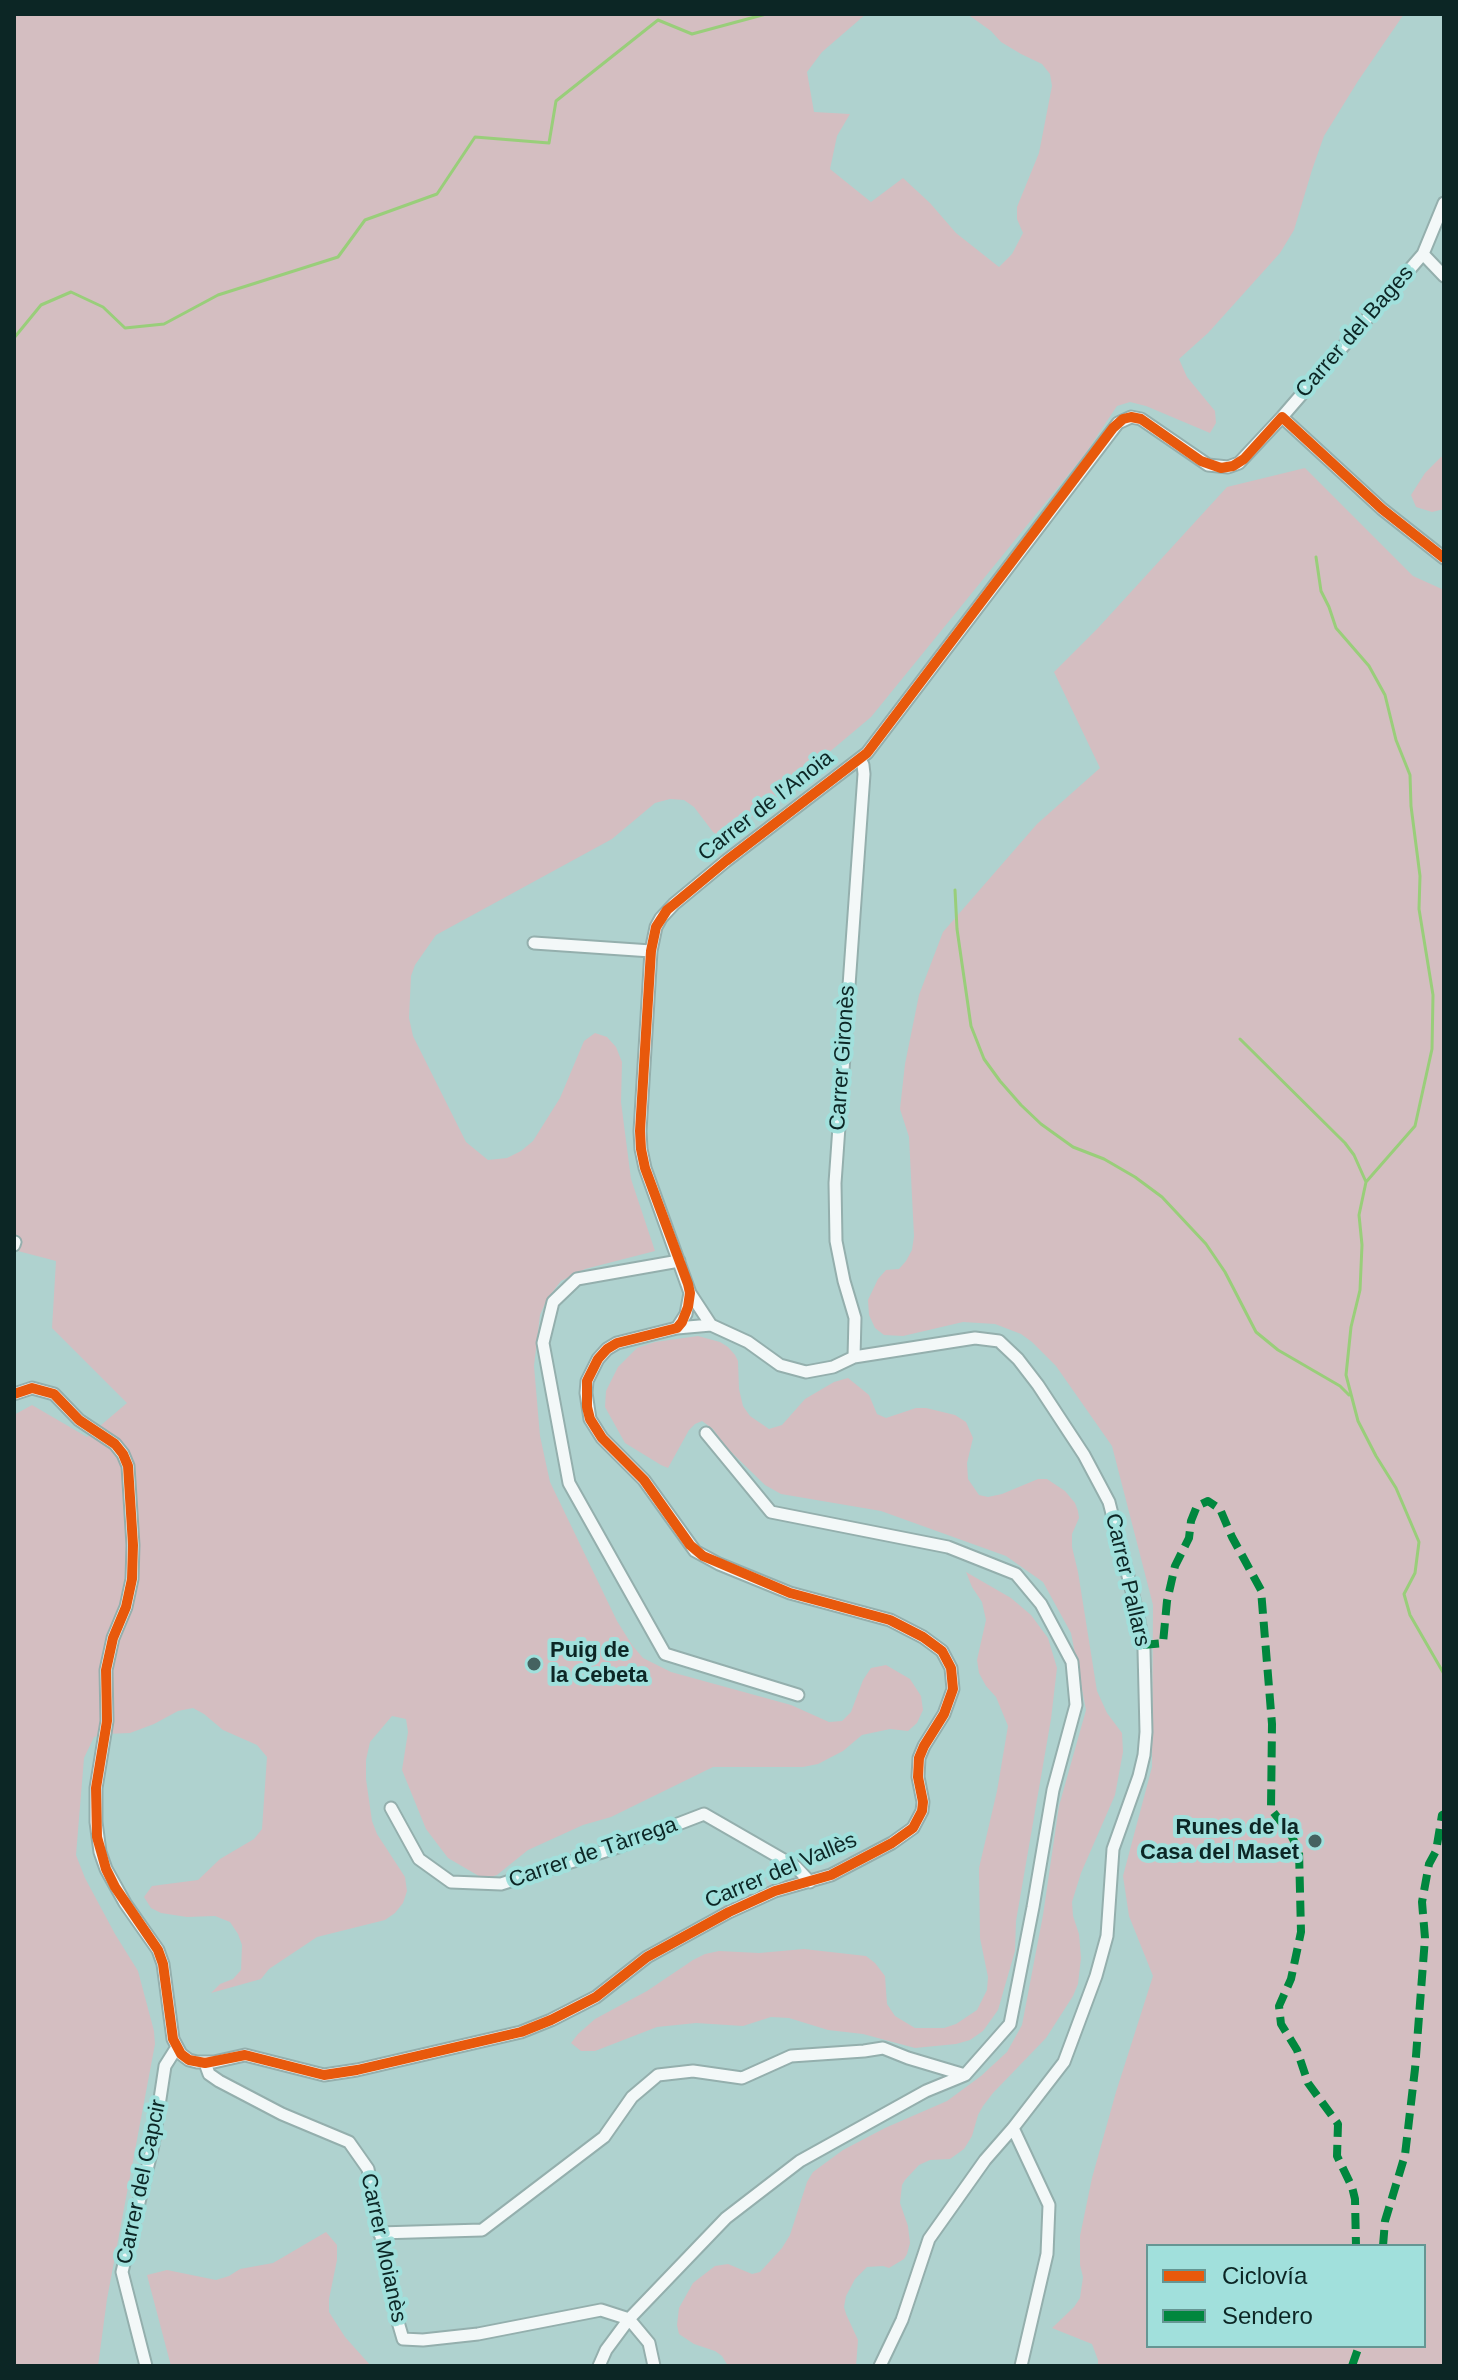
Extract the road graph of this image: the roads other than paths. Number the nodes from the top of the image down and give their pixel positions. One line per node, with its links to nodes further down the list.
1 (1444, 203): 2 (street, Carrer del Bages)
2 (1423, 254): 3 (street); 5 (street, Carrer del Bages)
3 (1444, 276)
4 (1127, 417): 5 (street, Carrer del Bages); 7 (street, Carrer de l'Anoia)
5 (1282, 417): 6 (street)
6 (1444, 558)
7 (860, 759): 9 (street, Carrer de l'Anoia); 14 (street, Carrer Gironès)
8 (534, 943): 9 (street)
9 (651, 951): 10 (street, Carrer de l'Anoia)
10 (679, 1261): 11 (street, Carrer de l'Anoia); 17 (street)
11 (690, 1293): 12 (street, Carrer de l'Anoia); 13 (street)
12 (711, 1325): 13 (street, Carrer del Vallès); 14 (street, Carrer Pallars)
13 (677, 1328): 19 (street, Carrer del Vallès)
14 (854, 1357): 23 (street, Carrer Pallars)
15 (14, 1394): 20 (street)
16 (706, 1433): 22 (street)
17 (798, 1695)
18 (391, 1808): 19 (street, Carrer de Tàrrega)
19 (810, 1882): 21 (street, Carrer del Vallès)
20 (177, 2047): 21 (street, Carrer Moianès); 26 (street, Carrer del Capcir)
21 (205, 2063): 24 (street, Carrer Moianès)
22 (965, 2075): 24 (street); 25 (street)
23 (1013, 2128): 29 (street); 30 (street)
24 (379, 2233): 25 (street, Carrer Moianès)
25 (629, 2319): 27 (street); 28 (street)
26 (146, 2366)
27 (599, 2366)
28 (654, 2366)
29 (880, 2366)
30 (1021, 2366)

